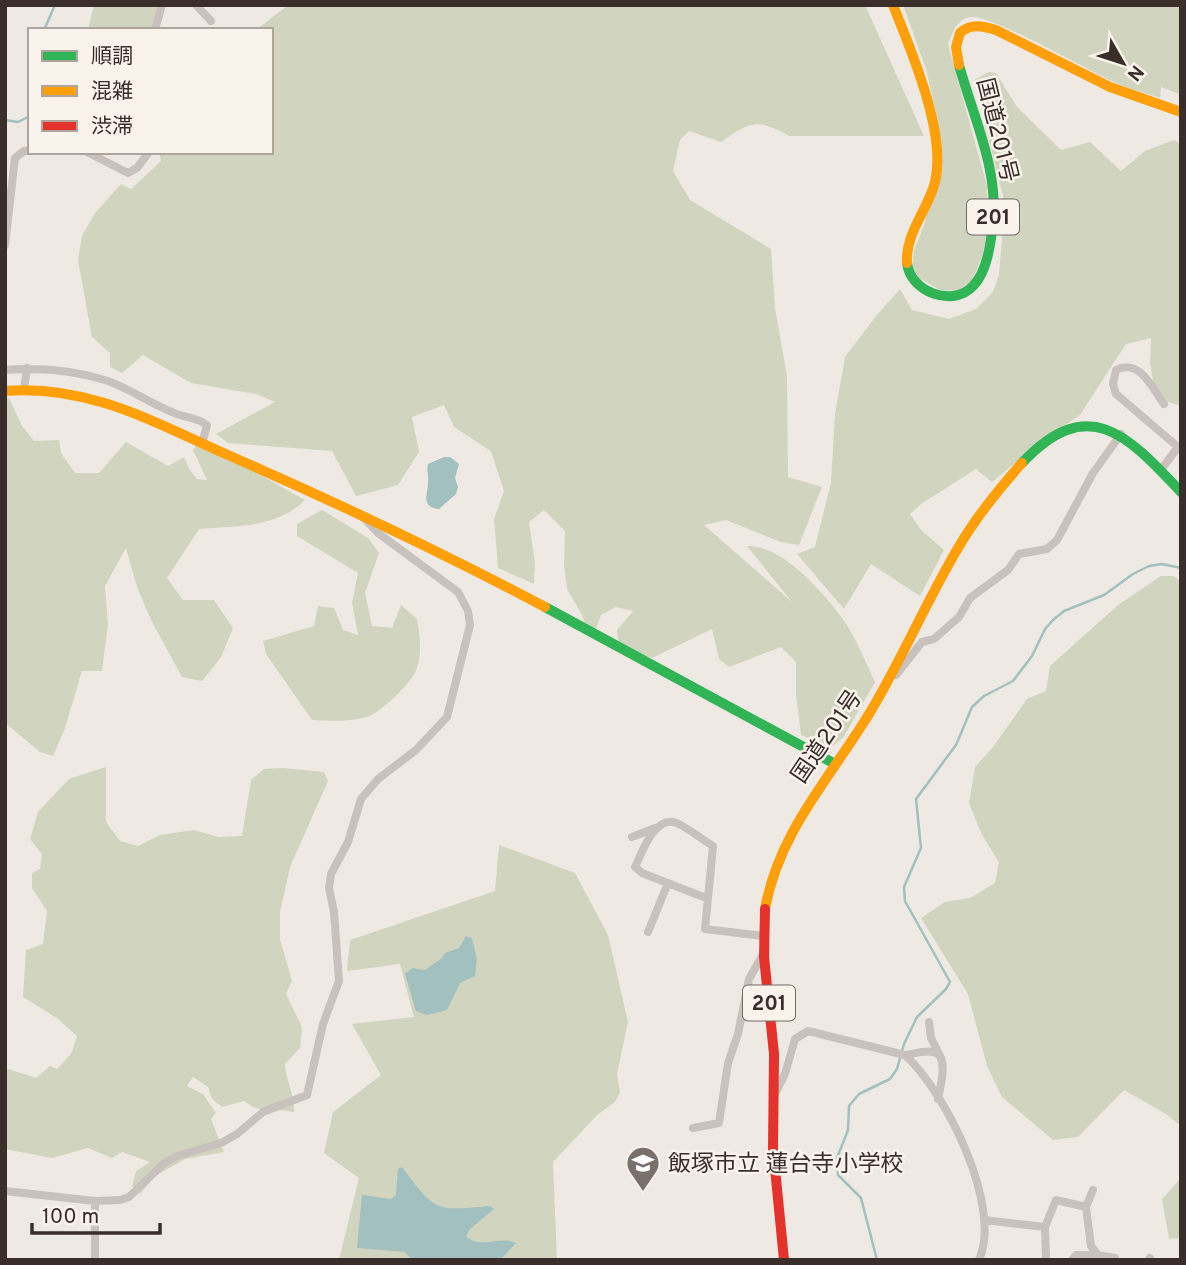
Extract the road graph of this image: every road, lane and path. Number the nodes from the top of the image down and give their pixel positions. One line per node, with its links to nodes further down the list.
1 (162, 5): 5 (street)
2 (196, 5): 4 (street)
3 (893, 5): 6 (main road, 国道201号 / 201)
4 (211, 21)
5 (156, 28)
6 (1181, 112)
7 (28, 150): 10 (street)
8 (91, 154): 9 (street)
9 (148, 154)
10 (5, 245)
11 (27, 368): 12 (street); 13 (street); 17 (street)
12 (5, 370)
13 (24, 389): 14 (main road); 17 (main road)
14 (5, 391)
15 (1164, 404): 18 (street)
16 (1121, 434): 18 (main road, 国道201号 / 201); 21 (street); 21 (main road, 国道201号 / 201)
17 (202, 444): 20 (main road)
18 (1160, 471): 19 (main road, 国道201号 / 201)
19 (1181, 492)
20 (360, 513): 22 (main road); 38 (street)
21 (890, 672): 22 (main road, 国道201号 / 201)
22 (835, 764): 28 (main road, 国道201号 / 201)
23 (659, 827): 24 (street); 25 (street); 26 (street)
24 (632, 837)
25 (668, 883): 26 (street); 27 (street)
26 (706, 898): 28 (street)
27 (648, 932)
28 (763, 936): 29 (main road, 国道201号 / 201)
29 (764, 953): 33 (main road, 国道201号 / 201); 35 (street)
30 (929, 1022): 31 (street)
31 (939, 1054): 32 (street); 34 (street)
32 (905, 1055): 33 (street); 34 (street)
33 (774, 1096): 45 (main road, 国道201号 / 201)
34 (938, 1099): 40 (street)
35 (693, 1128)
36 (1093, 1190): 39 (street)
37 (5, 1191): 38 (street)
38 (95, 1201): 44 (street)
39 (1086, 1207): 41 (street); 42 (street)
40 (984, 1220): 41 (street); 46 (street)
41 (1045, 1227): 47 (street)
42 (1098, 1255): 43 (street); 48 (street)
43 (1117, 1259)
44 (95, 1260)
45 (784, 1260)
46 (979, 1260)
47 (1046, 1260)
48 (1072, 1260)

